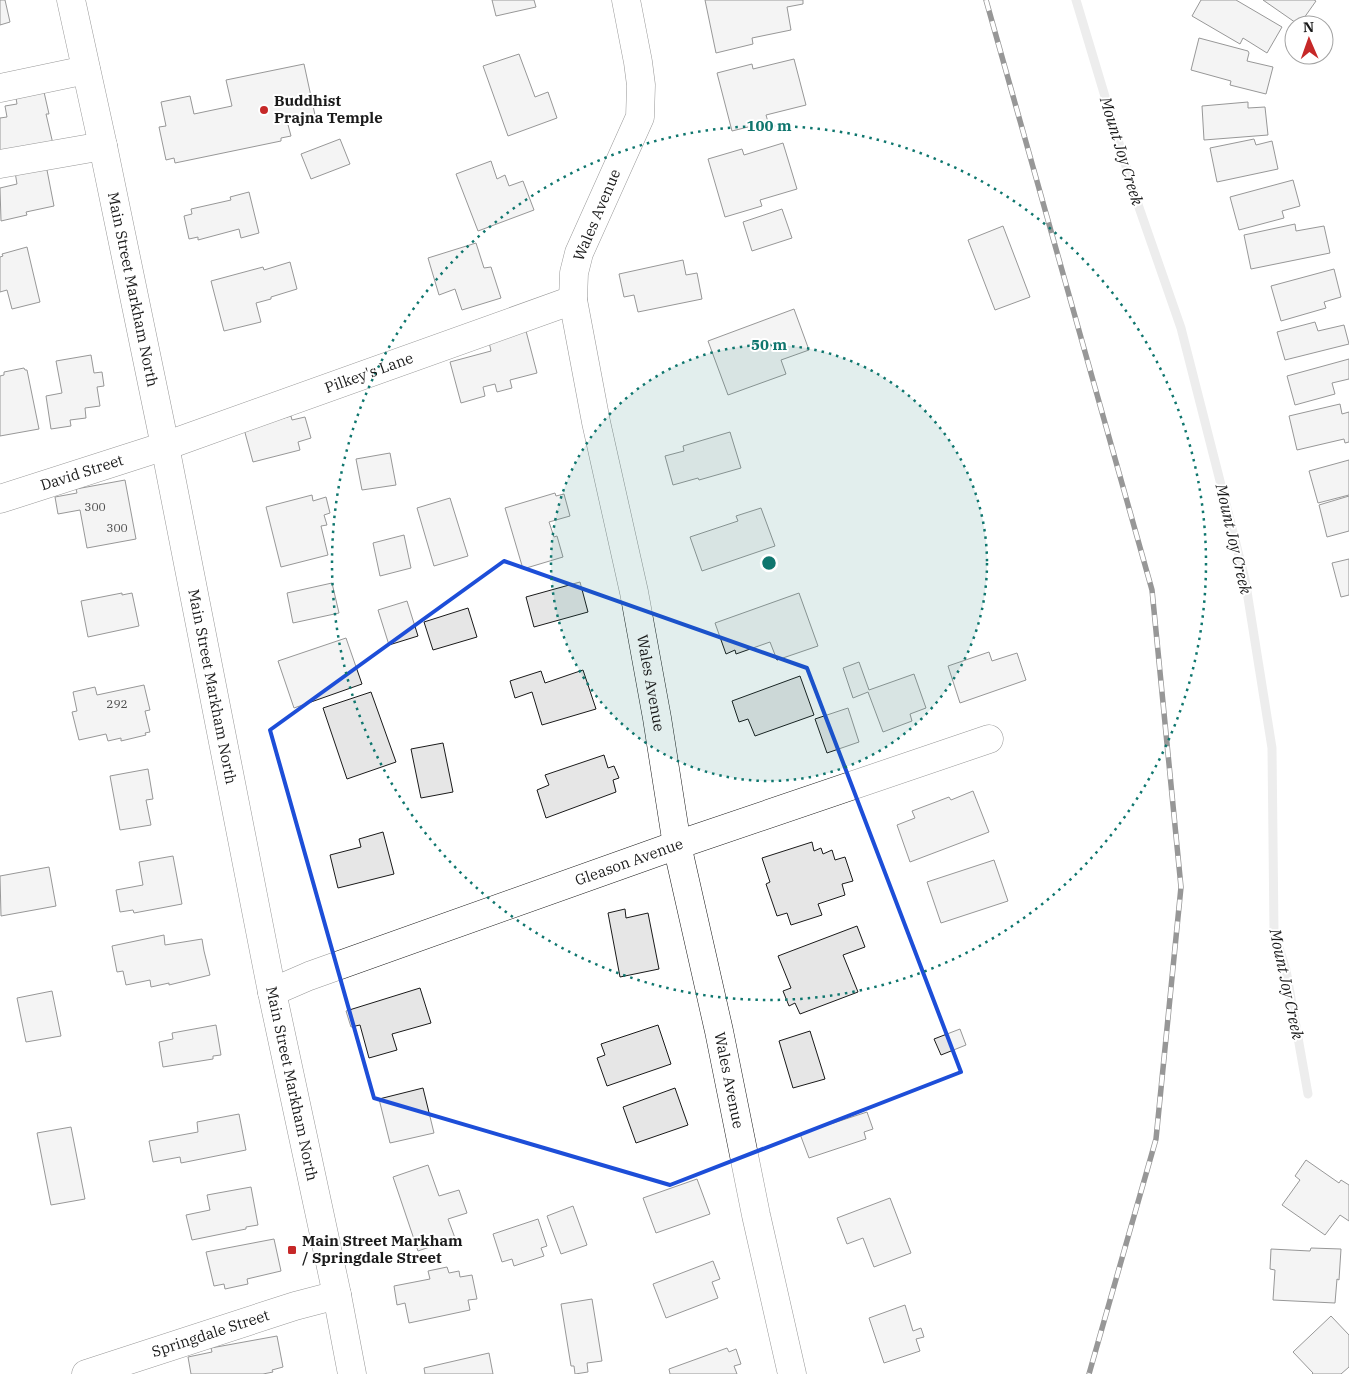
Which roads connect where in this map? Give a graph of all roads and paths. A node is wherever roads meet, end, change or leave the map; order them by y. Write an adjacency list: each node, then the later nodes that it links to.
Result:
1 (71, 0): 3 (street, Main Street Markham North)
2 (626, 0): 7 (street, Wales Avenue)
3 (86, 70): 4 (street); 5 (street, Main Street Markham North)
4 (0, 88)
5 (104, 146): 6 (street); 8 (street, Main Street Markham North)
6 (0, 164)
7 (573, 300): 8 (street, Pilkey's Lane); 11 (street, Wales Avenue)
8 (164, 446): 9 (street, David Street); 12 (street, Main Street Markham North)
9 (0, 499)
10 (990, 740): 11 (street, Gleason Avenue)
11 (677, 844): 12 (street, Gleason Avenue); 17 (street, Wales Avenue)
12 (272, 992): 13 (street, Main Street Markham North)
13 (337, 1295): 14 (street, Springdale Street); 16 (street, Main Street Markham North)
14 (133, 1367): 15 (street, Springdale Street)
15 (86, 1374)
16 (352, 1374)
17 (792, 1374)

